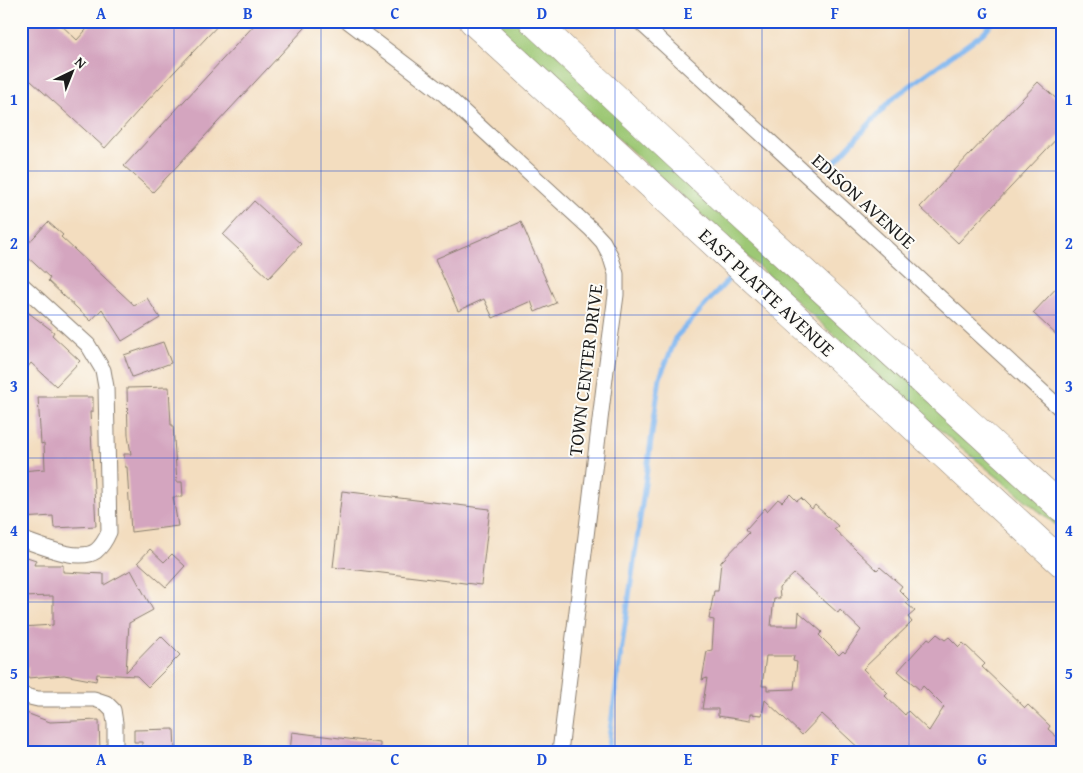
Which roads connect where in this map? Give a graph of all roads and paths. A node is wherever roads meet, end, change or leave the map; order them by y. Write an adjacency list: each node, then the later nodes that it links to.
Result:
1 (348, 21): 12 (street, TOWN CENTER DRIVE)
2 (473, 21): 9 (highway, EAST PLATTE AVENUE)
3 (533, 21): 7 (highway, EAST PLATTE AVENUE)
4 (638, 21): 6 (street, EDISON AVENUE)
5 (21, 284): 8 (street)
6 (1062, 410)
7 (1062, 508)
8 (21, 539)
9 (1062, 563)
10 (21, 695): 11 (street)
11 (116, 752)
12 (560, 752)

